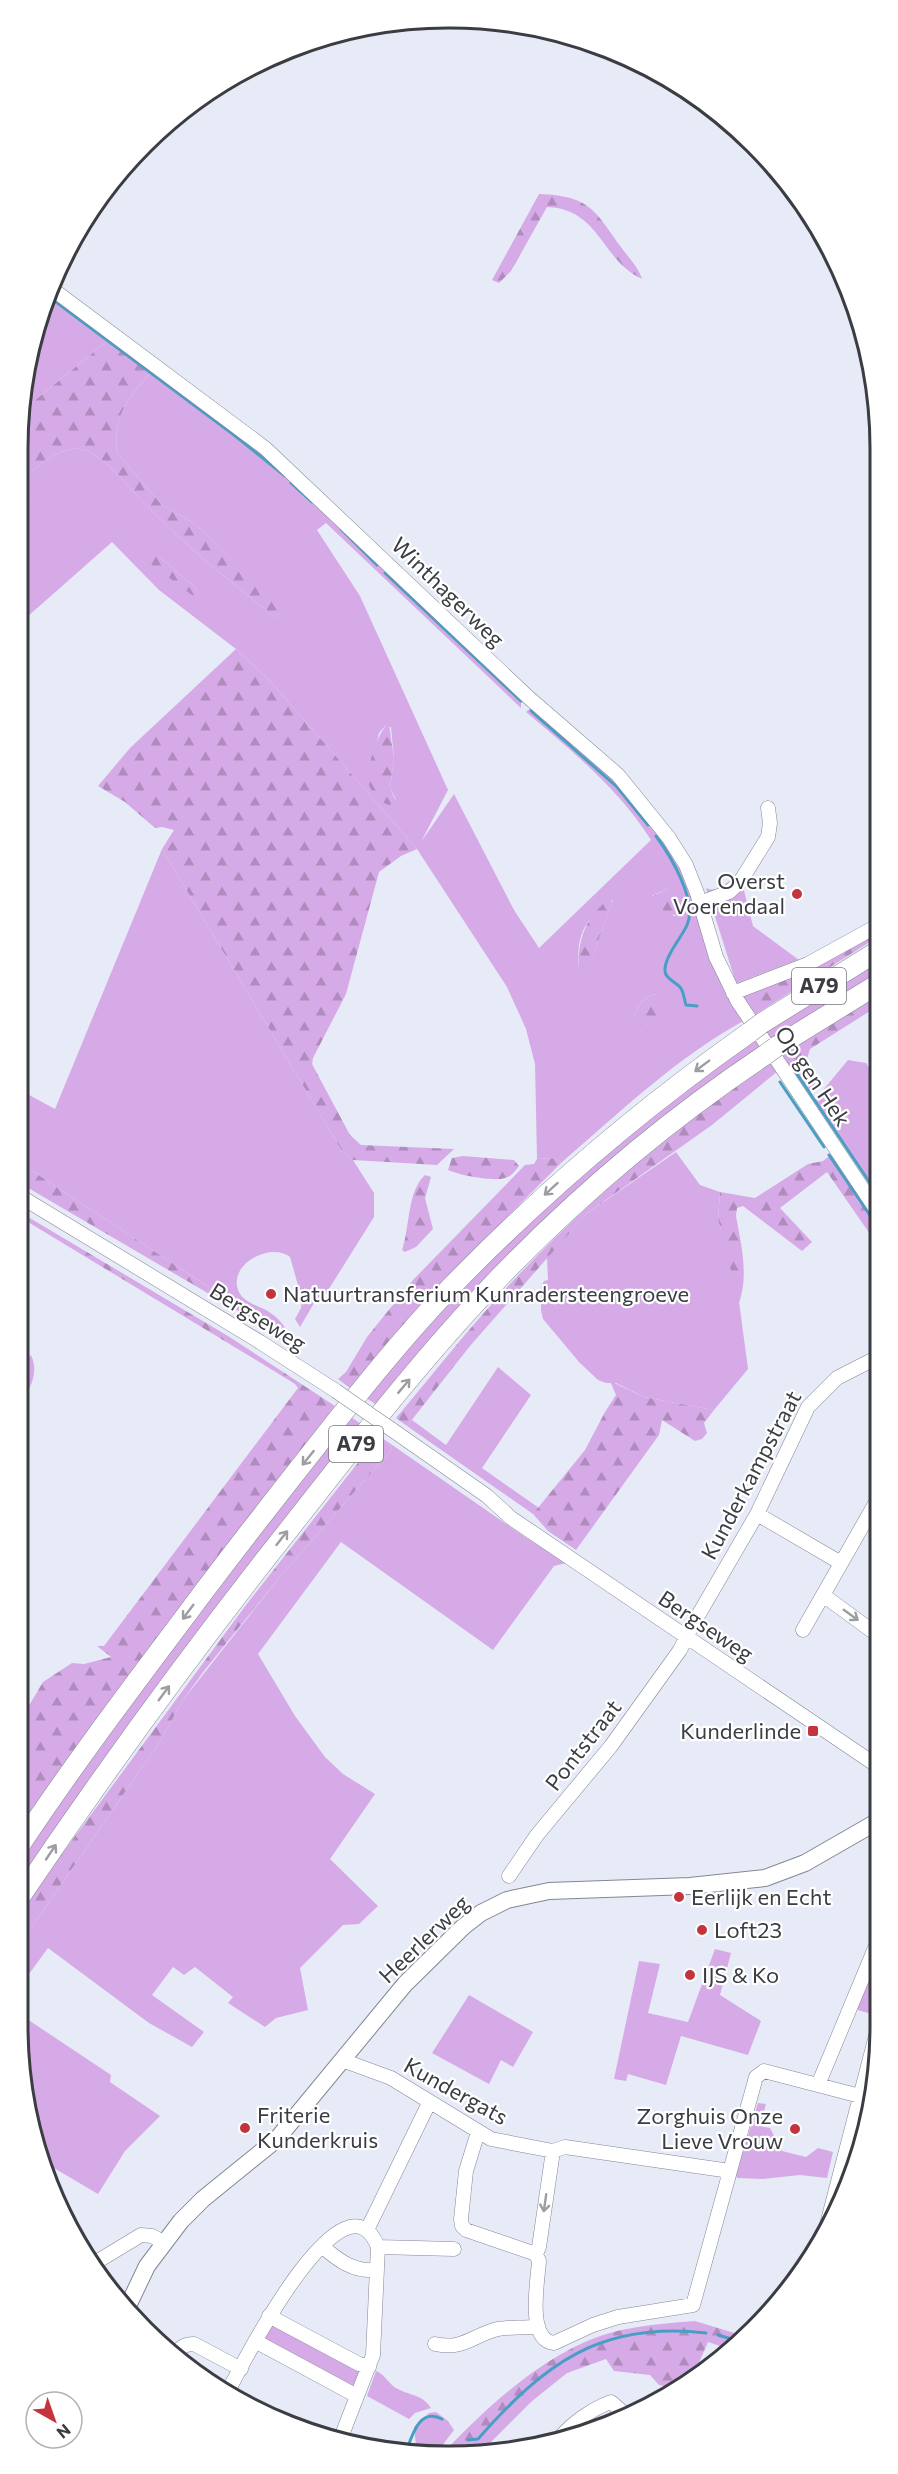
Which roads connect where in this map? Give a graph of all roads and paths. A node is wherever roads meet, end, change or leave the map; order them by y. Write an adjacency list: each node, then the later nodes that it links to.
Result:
1 (59, 294): 3 (street, Winthagerweg)
2 (768, 808): 3 (street)
3 (700, 903): 7 (street, Winthagerweg)
4 (870, 930): 7 (street)
5 (870, 956): 20 (highway, A79, one-way to 20)
6 (870, 989): 22 (highway, A79, one-way to 6)
7 (733, 993): 8 (street, Op gen Hek)
8 (870, 1200)
9 (28, 1201): 17 (street, Bergseweg, bridge)
10 (870, 1361): 12 (street, Kunderkampstraat)
11 (870, 1513): 13 (street)
12 (757, 1514): 13 (street); 17 (street, Kunderkampstraat)
13 (841, 1563): 14 (street)
14 (823, 1595): 15 (street, one-way to 15); 16 (street)
15 (870, 1629)
16 (803, 1630)
17 (685, 1637): 18 (street, Bergseweg); 21 (street, Pontstraat)
18 (870, 1761)
19 (870, 1826): 24 (main road, Heerlerweg)
20 (28, 1834)
21 (509, 1876)
22 (28, 1886)
23 (870, 1960): 26 (street)
24 (342, 2060): 28 (street, Kundergats); 34 (main road, Heerlerweg)
25 (866, 2079): 27 (street)
26 (818, 2085): 27 (street); 32 (street)
27 (860, 2096): 30 (street)
28 (429, 2103): 29 (street, Kundergats); 33 (street)
29 (478, 2132): 31 (street, Kundergats); 38 (street)
30 (851, 2148)
31 (553, 2151): 32 (street, Kundergats); 38 (street, one-way to 38)
32 (730, 2170): 43 (street)
33 (367, 2230): 35 (street); 36 (street)
34 (163, 2242): 39 (street); 41 (main road, Heerlerweg)
35 (323, 2247): 40 (street); 42 (street)
36 (378, 2247): 37 (street); 40 (street)
37 (454, 2249)
38 (536, 2254): 43 (street)
39 (100, 2260)
40 (377, 2270): 47 (street)
41 (131, 2300)
42 (268, 2316): 44 (street); 47 (street)
43 (538, 2326): 45 (street)
44 (255, 2341): 48 (street); 50 (street)
45 (435, 2344)
46 (180, 2348): 48 (street)
47 (369, 2367): 50 (street)
48 (240, 2369): 49 (street)
49 (232, 2385)
50 (357, 2396): 53 (street)
51 (619, 2409): 52 (street)
52 (570, 2427)
53 (344, 2432)

